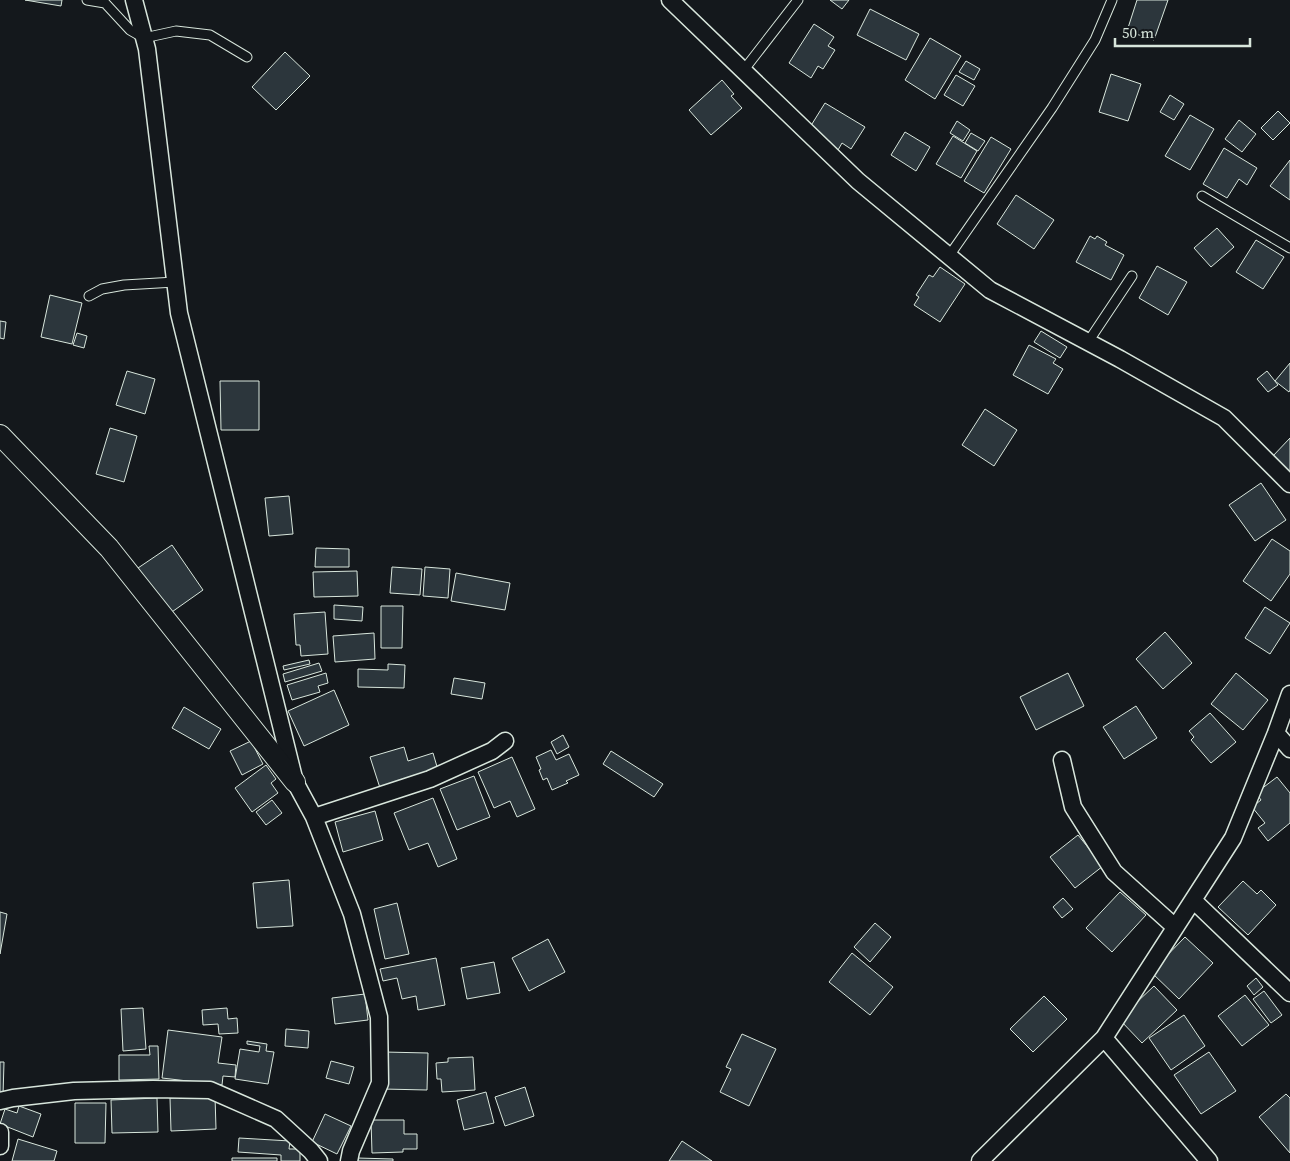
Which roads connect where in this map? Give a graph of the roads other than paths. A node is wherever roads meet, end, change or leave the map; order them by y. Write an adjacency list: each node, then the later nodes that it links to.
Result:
1 (87, 0): 6 (lane)
2 (134, 0): 6 (street)
3 (670, 0): 8 (street)
4 (798, 0): 8 (lane)
5 (1112, 0): 11 (lane)
6 (144, 38): 7 (lane); 13 (street)
7 (247, 57)
8 (743, 71): 11 (street)
9 (1202, 196): 10 (lane)
10 (1290, 248)
11 (949, 256): 15 (street)
12 (1132, 276): 15 (lane)
13 (175, 282): 14 (lane); 23 (street)
14 (89, 296)
15 (1088, 342): 17 (street)
16 (0, 435): 23 (street)
17 (1290, 484)
18 (1290, 694): 19 (street)
19 (1276, 733): 21 (street); 25 (street)
20 (505, 742): 24 (street)
21 (1290, 749)
22 (1062, 760): 26 (street)
23 (295, 782): 24 (street)
24 (314, 817): 33 (street)
25 (1193, 900): 26 (street); 27 (street)
26 (1174, 927): 28 (street)
27 (1290, 993)
28 (1104, 1038): 34 (street); 35 (street)
29 (0, 1101): 32 (street)
30 (0, 1132): 31 (street)
31 (0, 1146)
32 (319, 1161)
33 (349, 1161)
34 (980, 1161)
35 (1209, 1161)

